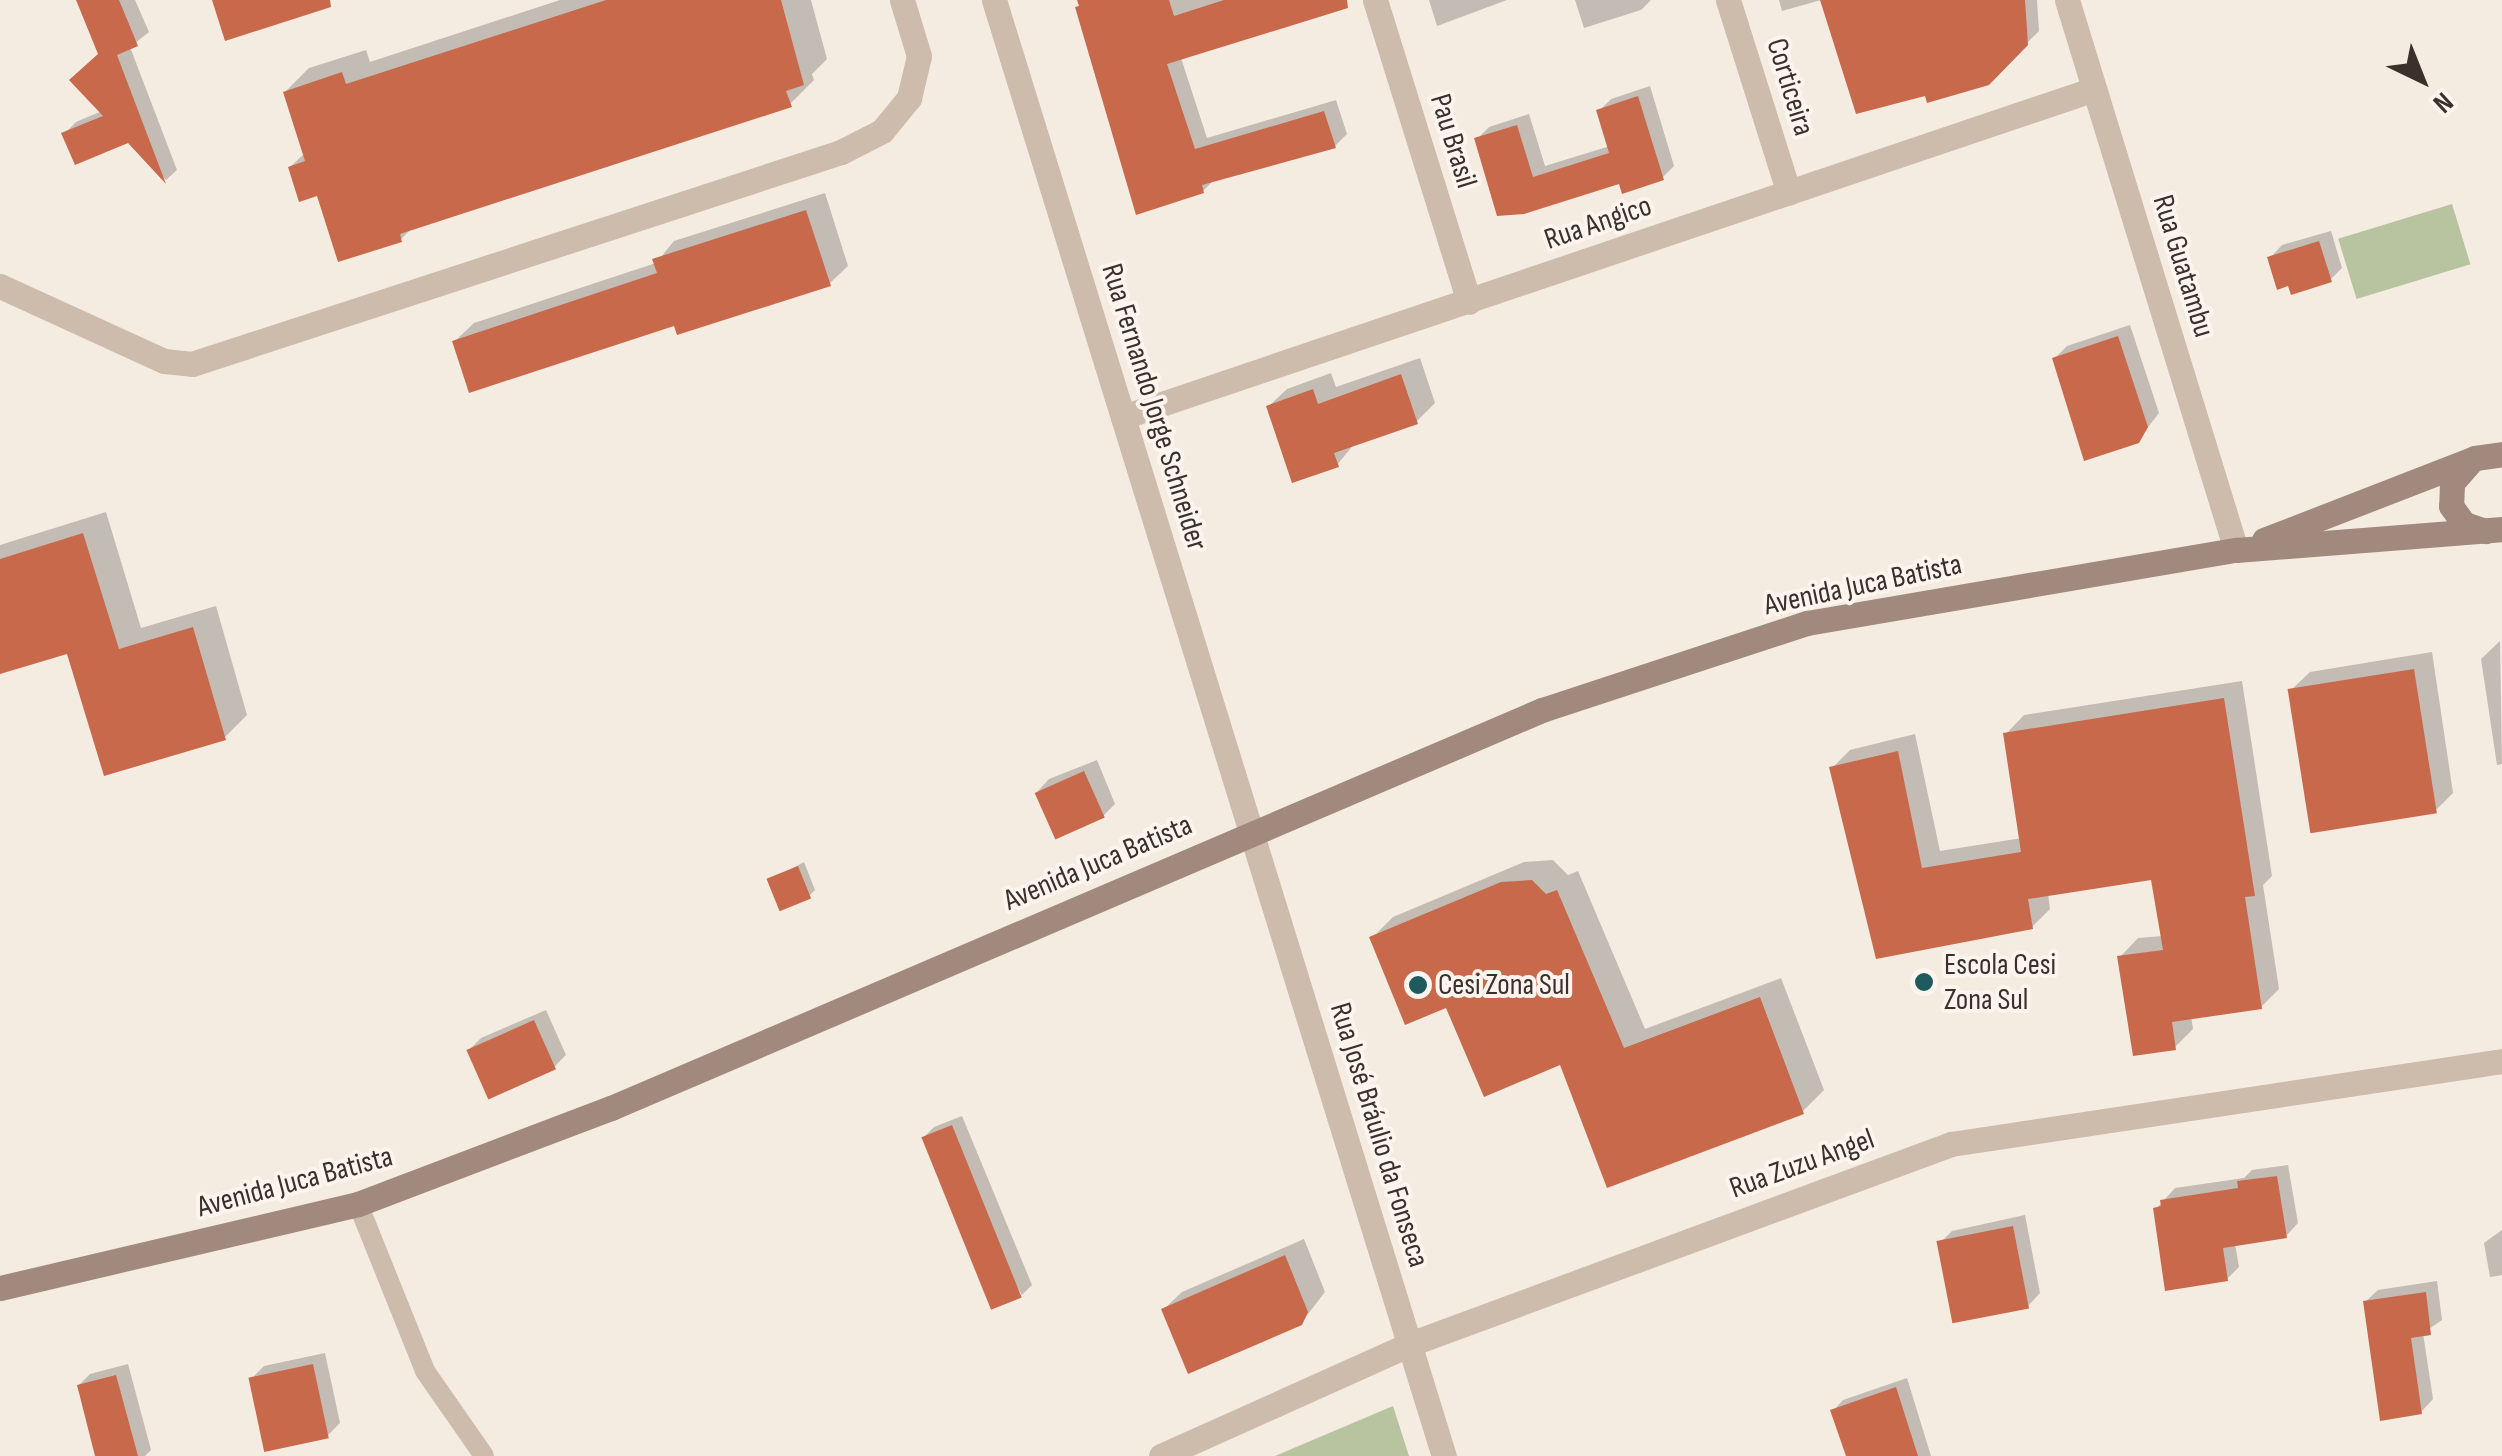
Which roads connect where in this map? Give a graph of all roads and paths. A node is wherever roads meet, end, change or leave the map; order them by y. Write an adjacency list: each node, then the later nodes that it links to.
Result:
1 (902, 0): 8 (street)
2 (994, 0): 10 (street, Rua Fernando Jorge Schneider)
3 (1374, 0): 9 (street, Pau Brasil)
4 (1728, 0): 7 (street, Corticeira)
5 (2067, 0): 6 (street, Rua Guatambu)
6 (2094, 88): 7 (street, Rua Angico); 14 (street, Rua Guatambu)
7 (1788, 193): 9 (street, Rua Angico)
8 (0, 286)
9 (1468, 302): 10 (street, Rua Angico)
10 (1123, 417): 15 (street, Rua Fernando Jorge Schneider)
11 (2502, 454): 12 (main road, Avenida Juca Batista)
12 (2476, 458): 13 (main road); 14 (main road, Avenida Juca Batista)
13 (2495, 530): 14 (main road, Avenida Juca Batista)
14 (2236, 550): 15 (main road, Avenida Juca Batista)
15 (1252, 833): 17 (main road, Avenida Juca Batista); 19 (street, Rua José Bráulio da Fonseca)
16 (2502, 1061): 19 (street, Rua Zuzu Angel)
17 (358, 1204): 18 (main road, Avenida Juca Batista); 20 (lane)
18 (0, 1288)
19 (1410, 1344): 21 (street, Rua Zuzu Angel); 22 (street, Rua José Bráulio da Fonseca)
20 (484, 1456)
21 (1161, 1456)
22 (1444, 1456)

